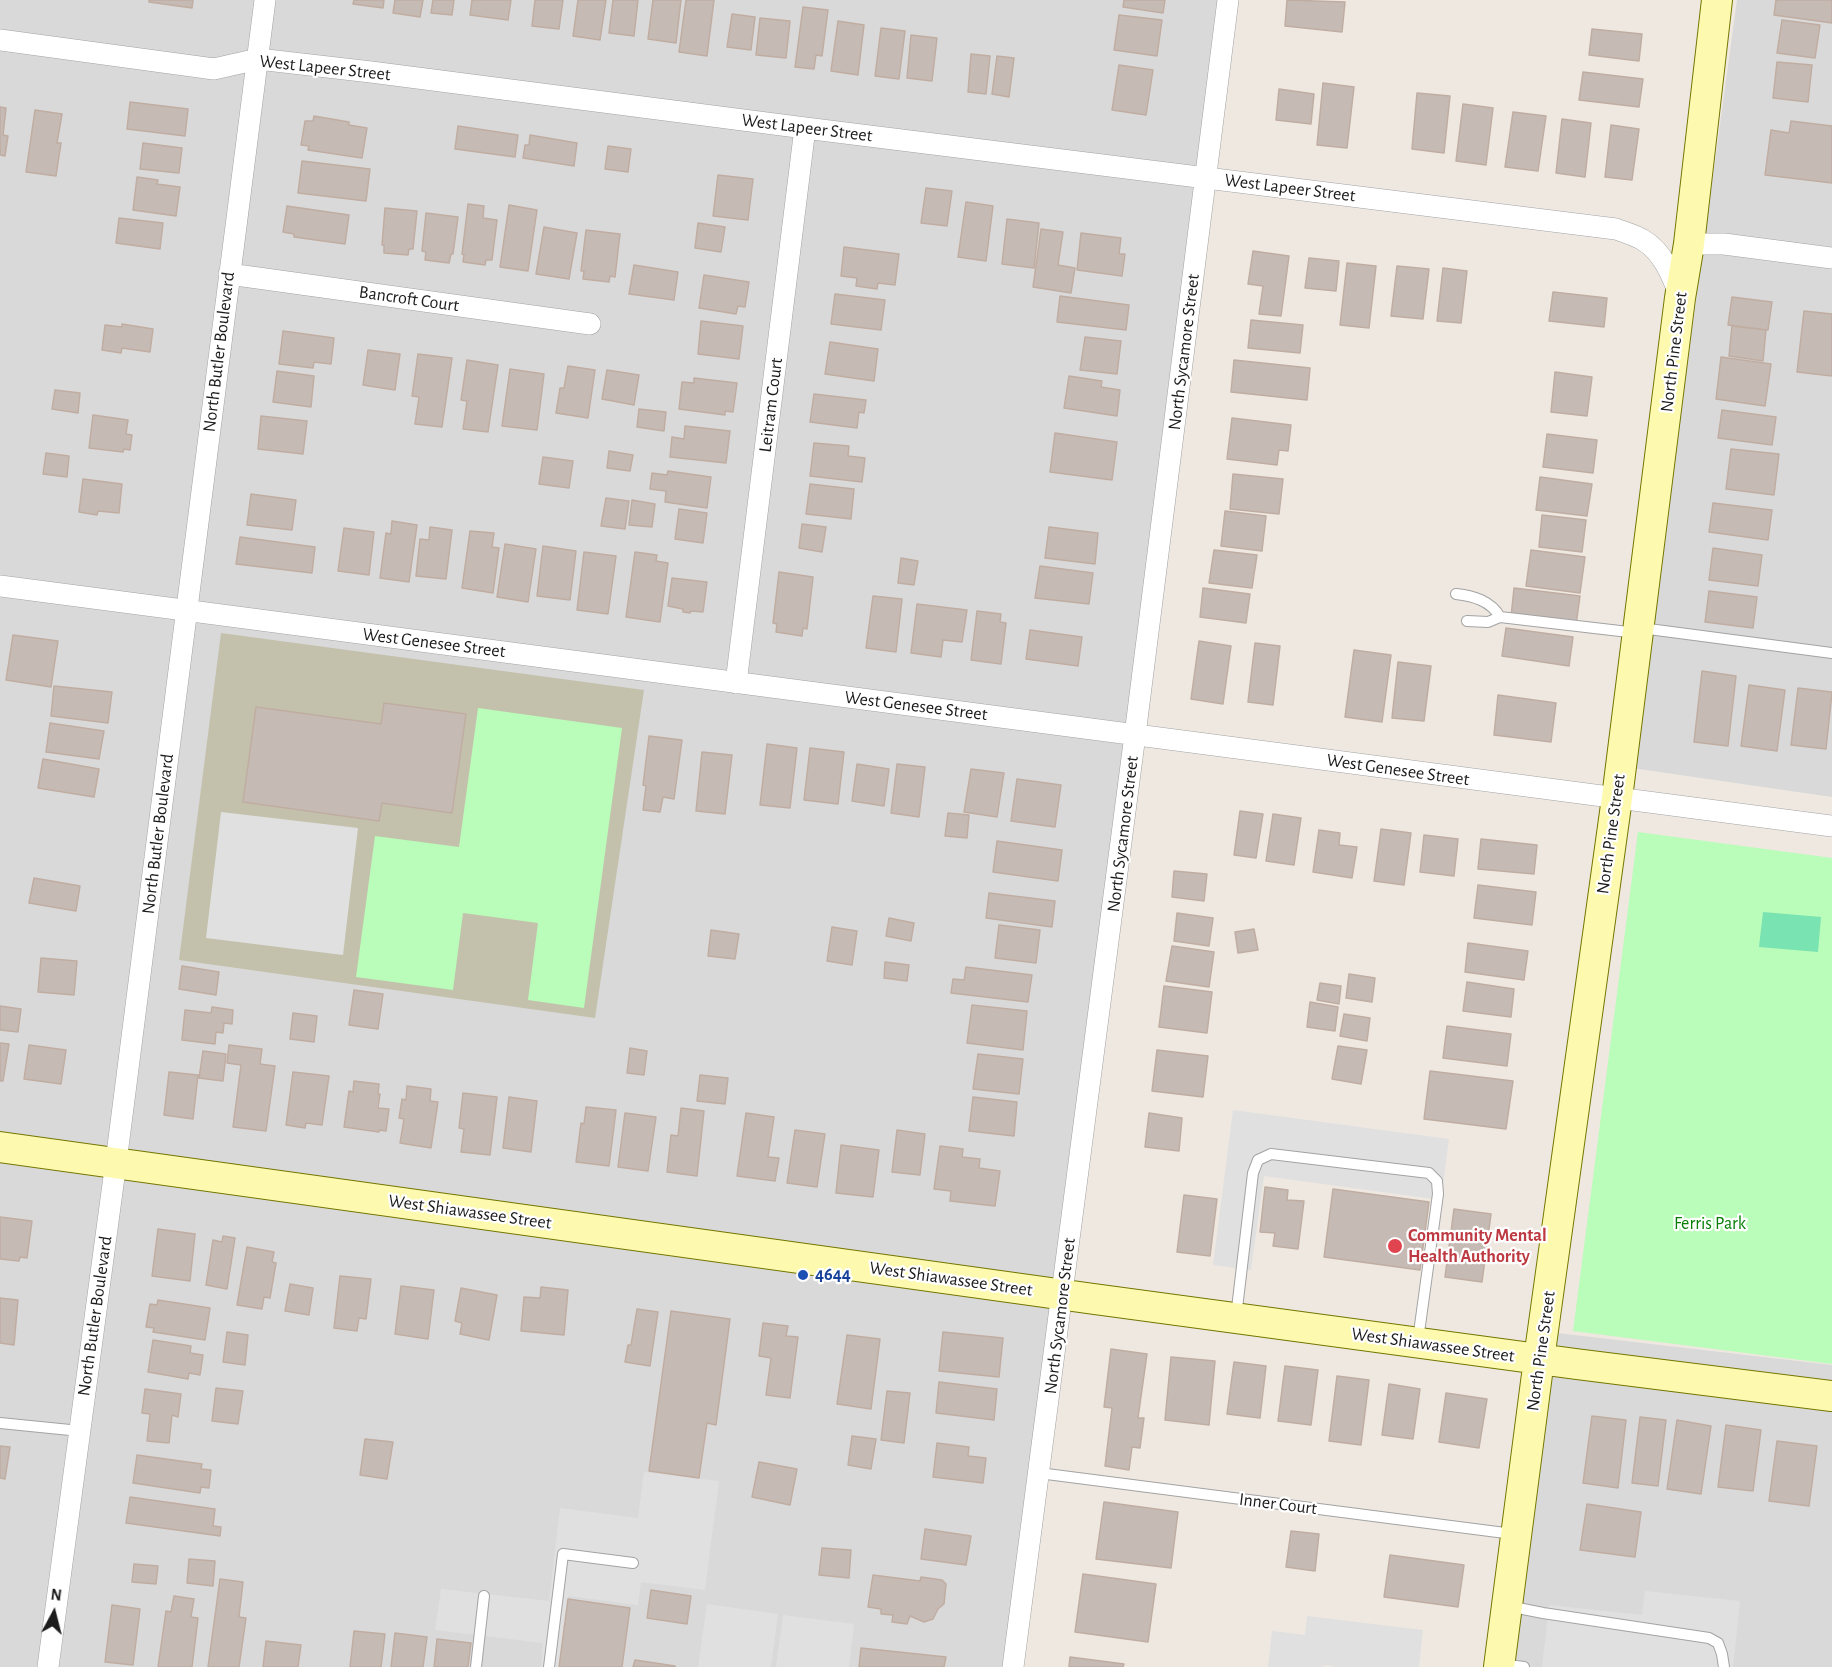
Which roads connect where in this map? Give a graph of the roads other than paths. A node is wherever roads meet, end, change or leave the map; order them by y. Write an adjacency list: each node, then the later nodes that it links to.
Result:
1 (265, 0): 5 (street, North Butler Boulevard)
2 (1228, 0): 7 (street, North Sycamore Street)
3 (1718, 0): 8 (street, North Pine Street)
4 (0, 40): 5 (street, West Lapeer Street)
5 (258, 59): 6 (street, West Lapeer Street); 10 (street, North Butler Boulevard)
6 (805, 128): 7 (street, West Lapeer Street); 20 (street, Leitram Court)
7 (1206, 177): 11 (street, West Lapeer Street); 21 (street, North Sycamore Street)
8 (1689, 244): 9 (street); 11 (street, North Pine Street)
9 (1832, 258)
10 (229, 274): 12 (street, Bancroft Court); 15 (street, North Butler Boulevard)
11 (1680, 298): 18 (street, North Pine Street)
12 (590, 324)
13 (0, 586): 15 (street, West Genesee Street)
14 (1456, 594): 16 (lane)
15 (186, 611): 20 (street, West Genesee Street); 25 (street, North Butler Boulevard)
16 (1500, 617): 17 (lane); 18 (lane)
17 (1467, 621)
18 (1638, 631): 19 (lane); 22 (street, North Pine Street)
19 (1832, 653)
20 (736, 682): 21 (street, West Genesee Street)
21 (1135, 735): 22 (street, West Genesee Street); 26 (street, North Sycamore Street)
22 (1617, 798): 23 (street, West Genesee Street); 29 (street, North Pine Street)
23 (1832, 826)
24 (0, 1148): 25 (street, West Shiawassee Street)
25 (116, 1162): 26 (street, West Shiawassee Street); 32 (street, North Butler Boulevard)
26 (1063, 1295): 27 (street, West Shiawassee Street); 33 (street, North Sycamore Street)
27 (1236, 1317): 28 (street, West Shiawassee Street); 28 (lane)
28 (1418, 1343): 29 (street, West Shiawassee Street)
29 (1539, 1359): 30 (street, West Shiawassee Street); 34 (street, North Pine Street)
30 (1832, 1396)
31 (0, 1423): 32 (lane)
32 (80, 1431): 39 (street, North Butler Boulevard)
33 (1039, 1473): 34 (lane, Inner Court); 42 (street, North Sycamore Street)
34 (1516, 1534): 37 (street, North Pine Street)
35 (633, 1563): 41 (lane)
36 (484, 1596): 40 (lane)
37 (1507, 1606): 38 (street, North Pine Street); 43 (lane)
38 (1508, 1666)
39 (48, 1667)
40 (476, 1667)
41 (549, 1667)
42 (1013, 1667)
43 (1724, 1667)

